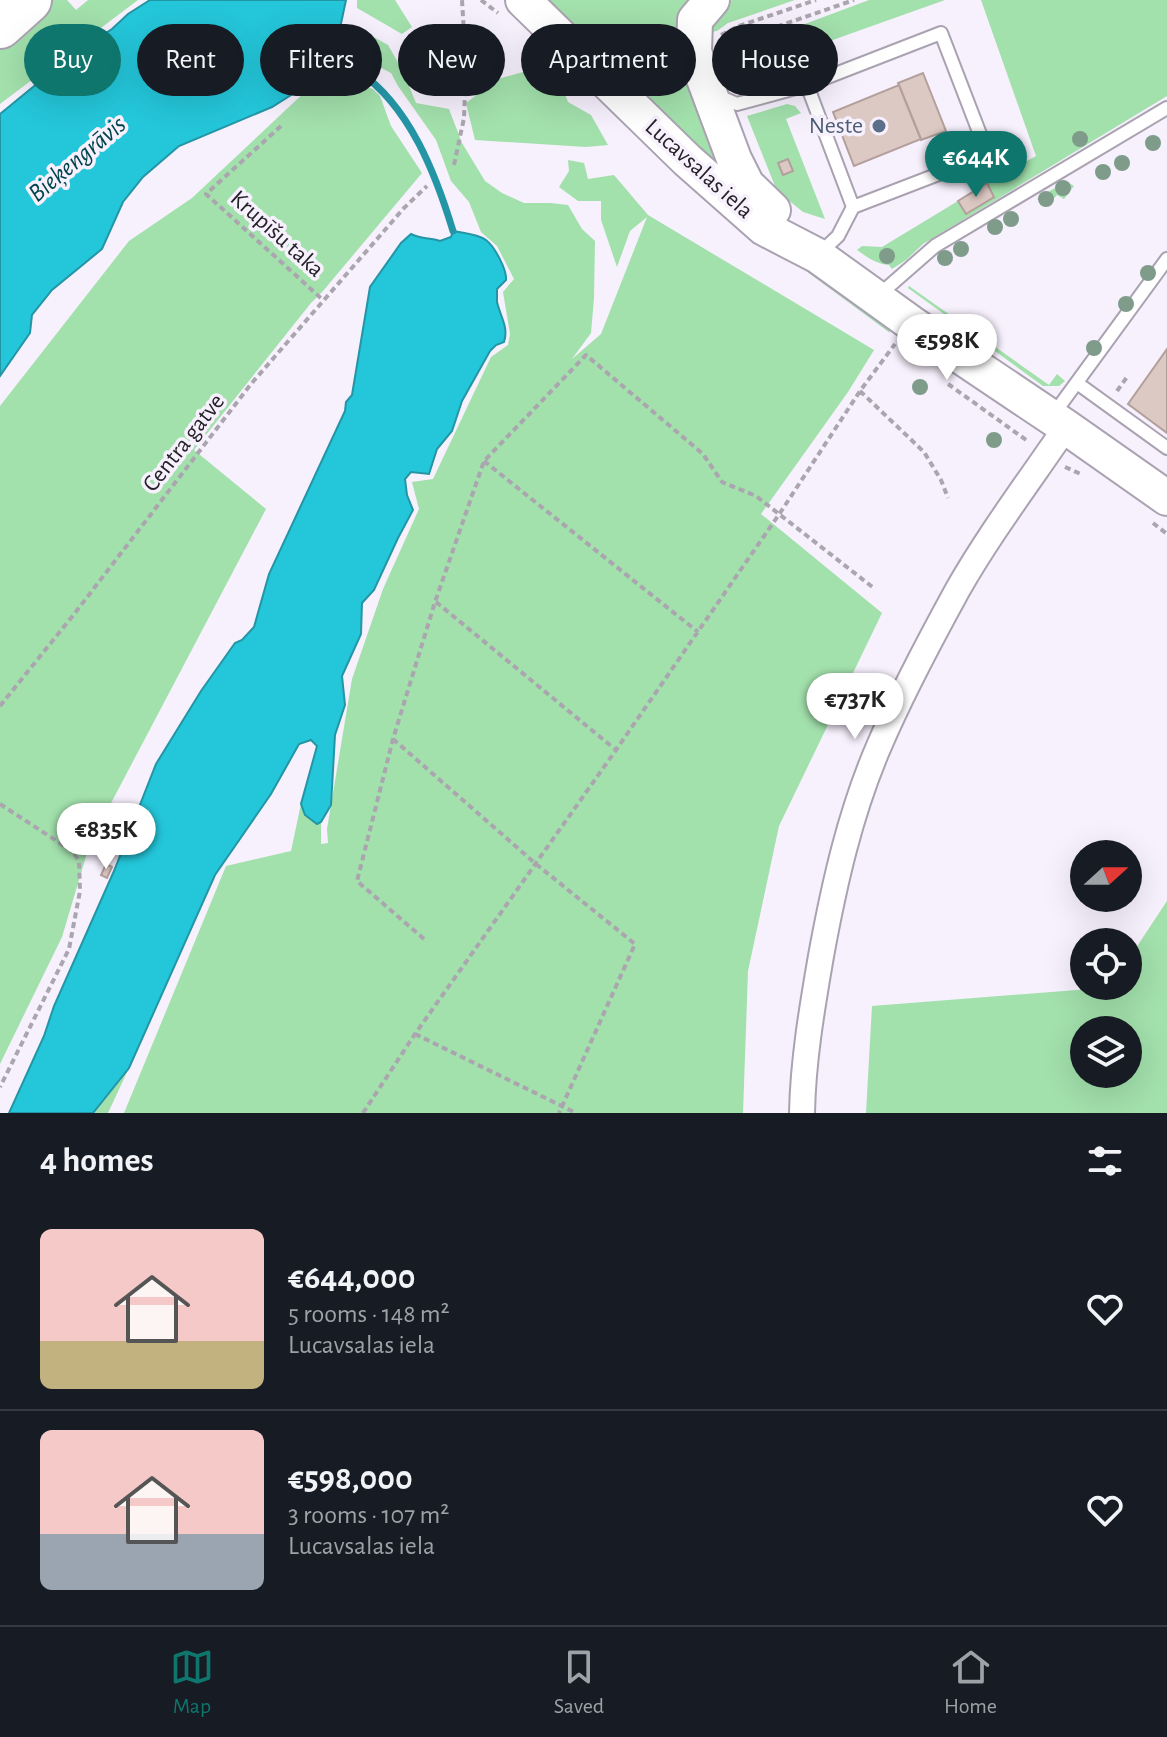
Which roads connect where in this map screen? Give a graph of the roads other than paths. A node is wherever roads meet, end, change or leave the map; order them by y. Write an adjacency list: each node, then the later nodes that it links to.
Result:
1 (29, 0): 4 (highway)
2 (712, 0): 6 (street, Lucavsalas iela)
3 (514, 10): 13 (street, Lucavsalas iela)
4 (0, 26)
5 (838, 73): 12 (lane)
6 (707, 89): 7 (lane); 13 (street, Lucavsalas iela)
7 (712, 92)
8 (718, 96): 9 (lane)
9 (766, 96)
10 (811, 96): 12 (lane)
11 (1167, 108): 15 (lane)
12 (853, 207): 13 (lane)
13 (818, 256): 15 (street, Lucavsalas iela)
14 (1167, 259): 16 (lane)
15 (876, 298): 17 (street, Lucavsalas iela)
16 (1079, 380): 17 (lane); 18 (lane)
17 (1059, 422): 19 (street, Lucavsalas iela); 20 (street)
18 (1167, 448)
19 (1167, 498)
20 (802, 1113)

